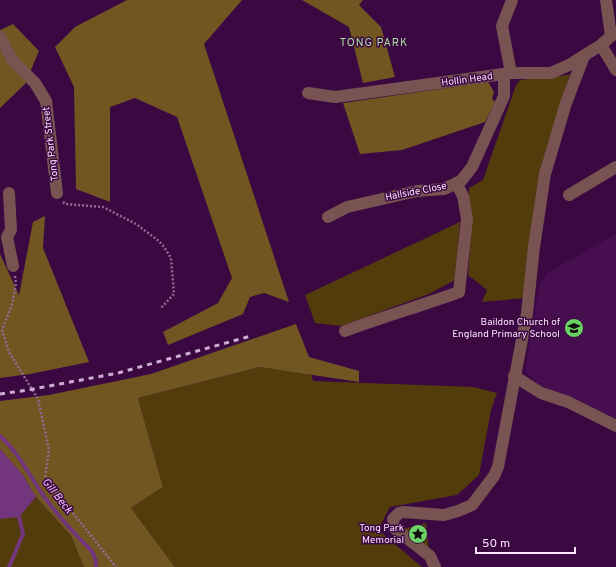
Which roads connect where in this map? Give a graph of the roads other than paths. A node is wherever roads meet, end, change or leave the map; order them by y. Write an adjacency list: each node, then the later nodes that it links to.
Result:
1 (512, 0): 8 (street, Hallside Close)
2 (606, 0): 3 (street)
3 (613, 34): 5 (street, Hollin Head)
4 (0, 37): 13 (street, Tong Park Street)
5 (601, 45): 6 (street, Hollin Head); 7 (street)
6 (584, 56): 8 (street, Hollin Head); 19 (street)
7 (616, 70)
8 (507, 74): 9 (street, Hollin Head); 11 (street, Hallside Close)
9 (308, 93)
10 (612, 169): 14 (street)
11 (456, 183): 15 (street, Hallside Close); 18 (street)
12 (9, 193): 16 (street)
13 (57, 193)
14 (569, 194)
15 (328, 218)
16 (4, 235): 17 (street)
17 (13, 266)
18 (345, 331)
19 (514, 376): 20 (street); 21 (street)
20 (616, 426)
21 (435, 567)

